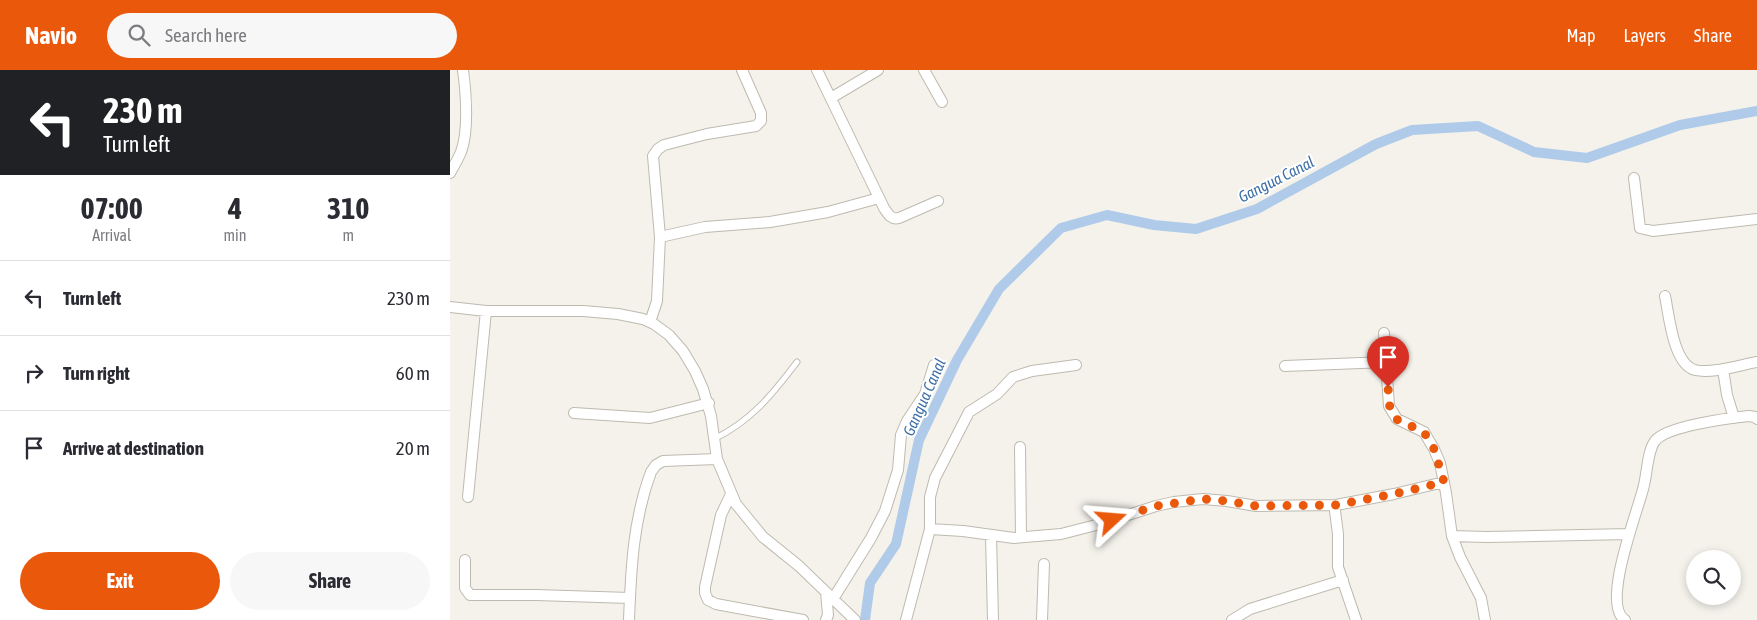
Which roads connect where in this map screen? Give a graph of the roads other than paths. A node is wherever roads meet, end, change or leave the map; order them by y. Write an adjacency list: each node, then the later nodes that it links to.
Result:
1 (463, 70): 8 (street)
2 (742, 70): 13 (street)
3 (817, 70): 6 (street)
4 (878, 70): 6 (street)
5 (924, 70): 7 (street)
6 (831, 98): 10 (street)
7 (942, 102)
8 (450, 172)
9 (1634, 178): 12 (street)
10 (879, 198): 11 (street); 13 (street)
11 (938, 201)
12 (1757, 219)
13 (660, 237): 17 (street)
14 (1665, 296): 25 (street)
15 (450, 307): 16 (street)
16 (486, 311): 17 (street); 35 (street)
17 (650, 322): 26 (street)
18 (1384, 333): 20 (street)
19 (797, 362): 30 (lane)
20 (1386, 362): 24 (street); 33 (street)
21 (1757, 362): 25 (street)
22 (1076, 364): 37 (street)
23 (934, 365): 46 (street)
24 (1285, 366)
25 (1722, 368): 28 (street)
26 (709, 403): 27 (street); 30 (street)
27 (574, 413)
28 (1734, 418): 29 (street); 38 (street)
29 (1757, 419)
30 (713, 440): 32 (street)
31 (1020, 447): 41 (street)
32 (717, 459): 34 (street); 45 (street)
33 (1444, 482): 36 (street); 40 (street)
34 (730, 494): 46 (street); 48 (street)
35 (468, 497)
36 (1336, 505): 41 (street); 44 (street)
37 (930, 529): 39 (street); 51 (street)
38 (1629, 534): 40 (street); 57 (street)
39 (991, 535): 41 (street); 52 (street)
40 (1452, 536): 56 (street)
41 (1021, 537)
42 (465, 560): 45 (street)
43 (1044, 564): 53 (street)
44 (1342, 580): 54 (street); 55 (street)
45 (630, 598): 47 (street)
46 (833, 598): 49 (street); 50 (street)
47 (628, 620)
48 (803, 620)
49 (826, 620)
50 (855, 620)
51 (906, 620)
52 (993, 620)
53 (1042, 620)
54 (1232, 620)
55 (1356, 620)
56 (1485, 620)
57 (1623, 620)

